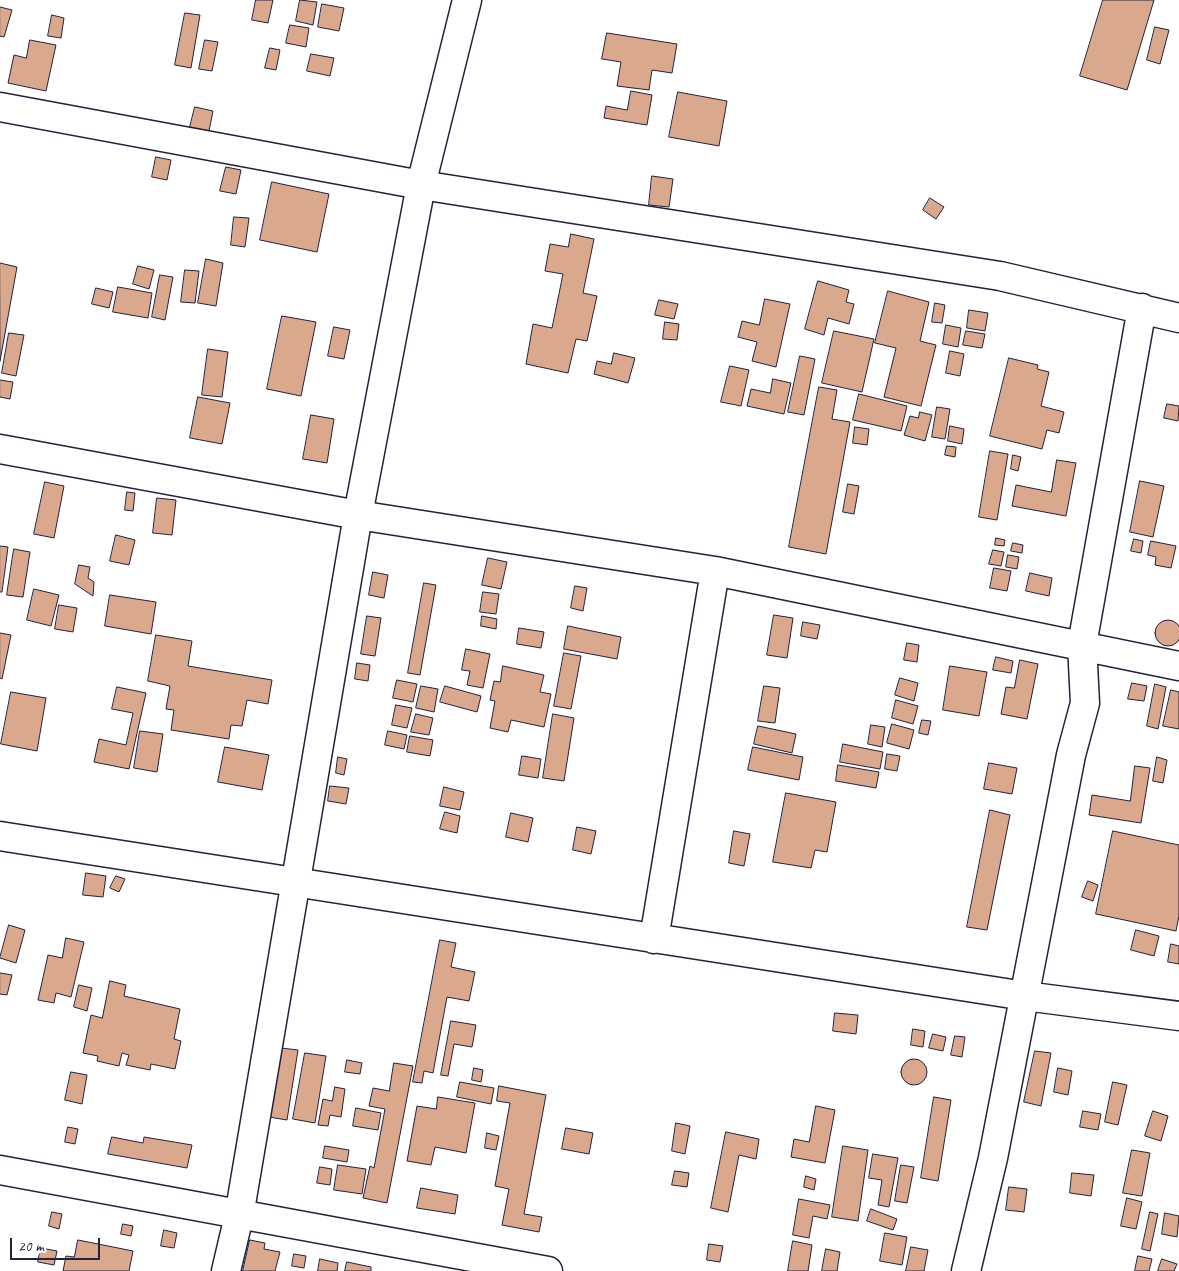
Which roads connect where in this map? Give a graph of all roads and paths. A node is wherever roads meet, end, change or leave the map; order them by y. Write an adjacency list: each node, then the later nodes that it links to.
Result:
1 (466, 0): 3 (street)
2 (0, 107): 3 (street)
3 (421, 185): 4 (street); 7 (street)
4 (1142, 308): 5 (street); 9 (street)
5 (1179, 318)
6 (0, 449): 7 (street)
7 (358, 515): 8 (street); 12 (street)
8 (715, 571): 9 (street); 13 (street)
9 (1082, 645): 10 (street); 14 (street)
10 (1179, 666)
11 (0, 836): 12 (street)
12 (296, 884): 13 (street); 17 (street)
13 (654, 938): 14 (street)
14 (1025, 996): 15 (street); 20 (street)
15 (1179, 1016)
16 (0, 1170): 17 (street)
17 (239, 1216): 18 (street); 19 (street)
18 (226, 1271)
19 (548, 1271)
20 (966, 1271)

